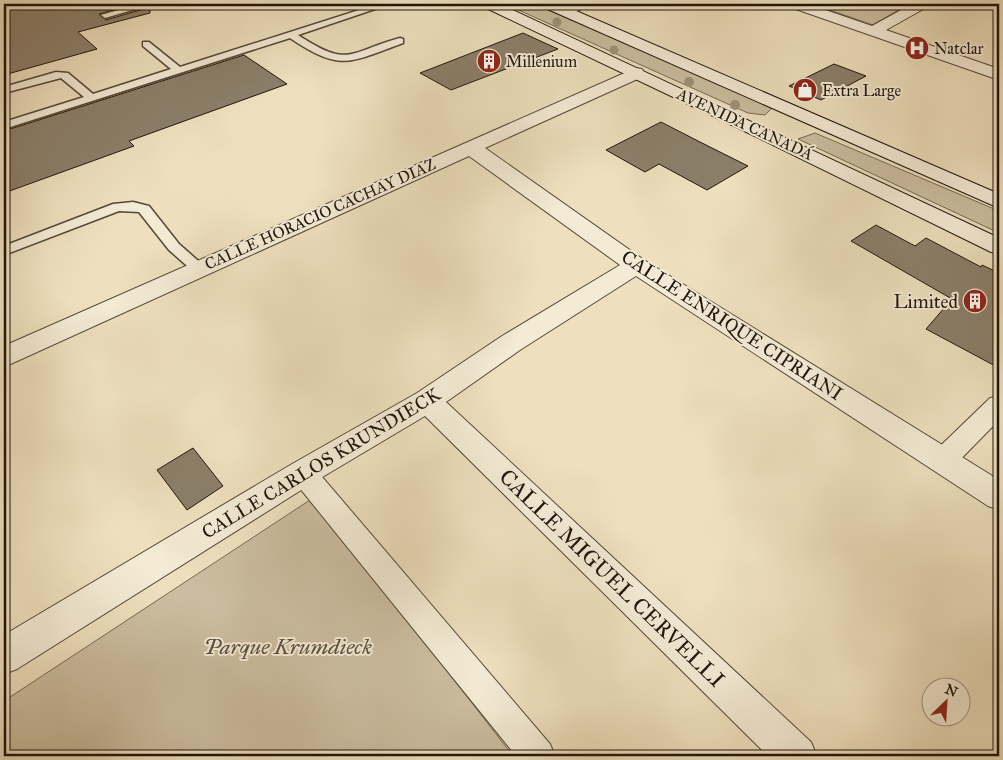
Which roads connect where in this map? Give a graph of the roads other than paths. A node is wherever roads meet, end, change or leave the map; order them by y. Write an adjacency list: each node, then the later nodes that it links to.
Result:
1 (149, 4): 8 (lane)
2 (386, 4): 10 (lane)
3 (489, 4): 14 (street, AVENIDA CANADÁ)
4 (581, 4): 7 (street)
5 (795, 4): 9 (street)
6 (922, 4): 9 (street)
7 (555, 7): 18 (street, AVENIDA CANADÁ)
8 (105, 15)
9 (873, 31): 15 (street)
10 (290, 34): 11 (lane); 13 (lane)
11 (400, 41)
12 (146, 44): 13 (lane)
13 (178, 70): 17 (lane)
14 (636, 73): 19 (street, AVENIDA CANADÁ); 21 (street, CALLE HORACIO CACHAY DIAZ)
15 (999, 74)
16 (4, 90): 17 (lane)
17 (92, 99): 20 (lane)
18 (779, 106): 19 (street); 22 (street, AVENIDA CANADÁ)
19 (741, 122): 23 (street, AVENIDA CANADÁ)
20 (4, 126)
21 (470, 147): 25 (street, CALLE ENRIQUE CIPRIANI); 26 (street, CALLE HORACIO CACHAY DIAZ)
22 (999, 202)
23 (999, 247)
24 (4, 251): 26 (lane)
25 (636, 265): 28 (street, CALLE CARLOS KRUNDIECK); 30 (street, CALLE ENRIQUE CIPRIANI)
26 (199, 268): 27 (street, CALLE HORACIO CACHAY DIAZ)
27 (4, 357)
28 (428, 401): 31 (street, CALLE CARLOS KRUNDIECK); 35 (street, CALLE MIGUEL CERVELLI)
29 (999, 405): 30 (street)
30 (943, 460): 32 (street, CALLE ENRIQUE CIPRIANI)
31 (303, 473): 33 (street, CALLE CARLOS KRUNDIECK); 34 (street)
32 (999, 496)
33 (4, 656)
34 (538, 756)
35 (797, 756)

